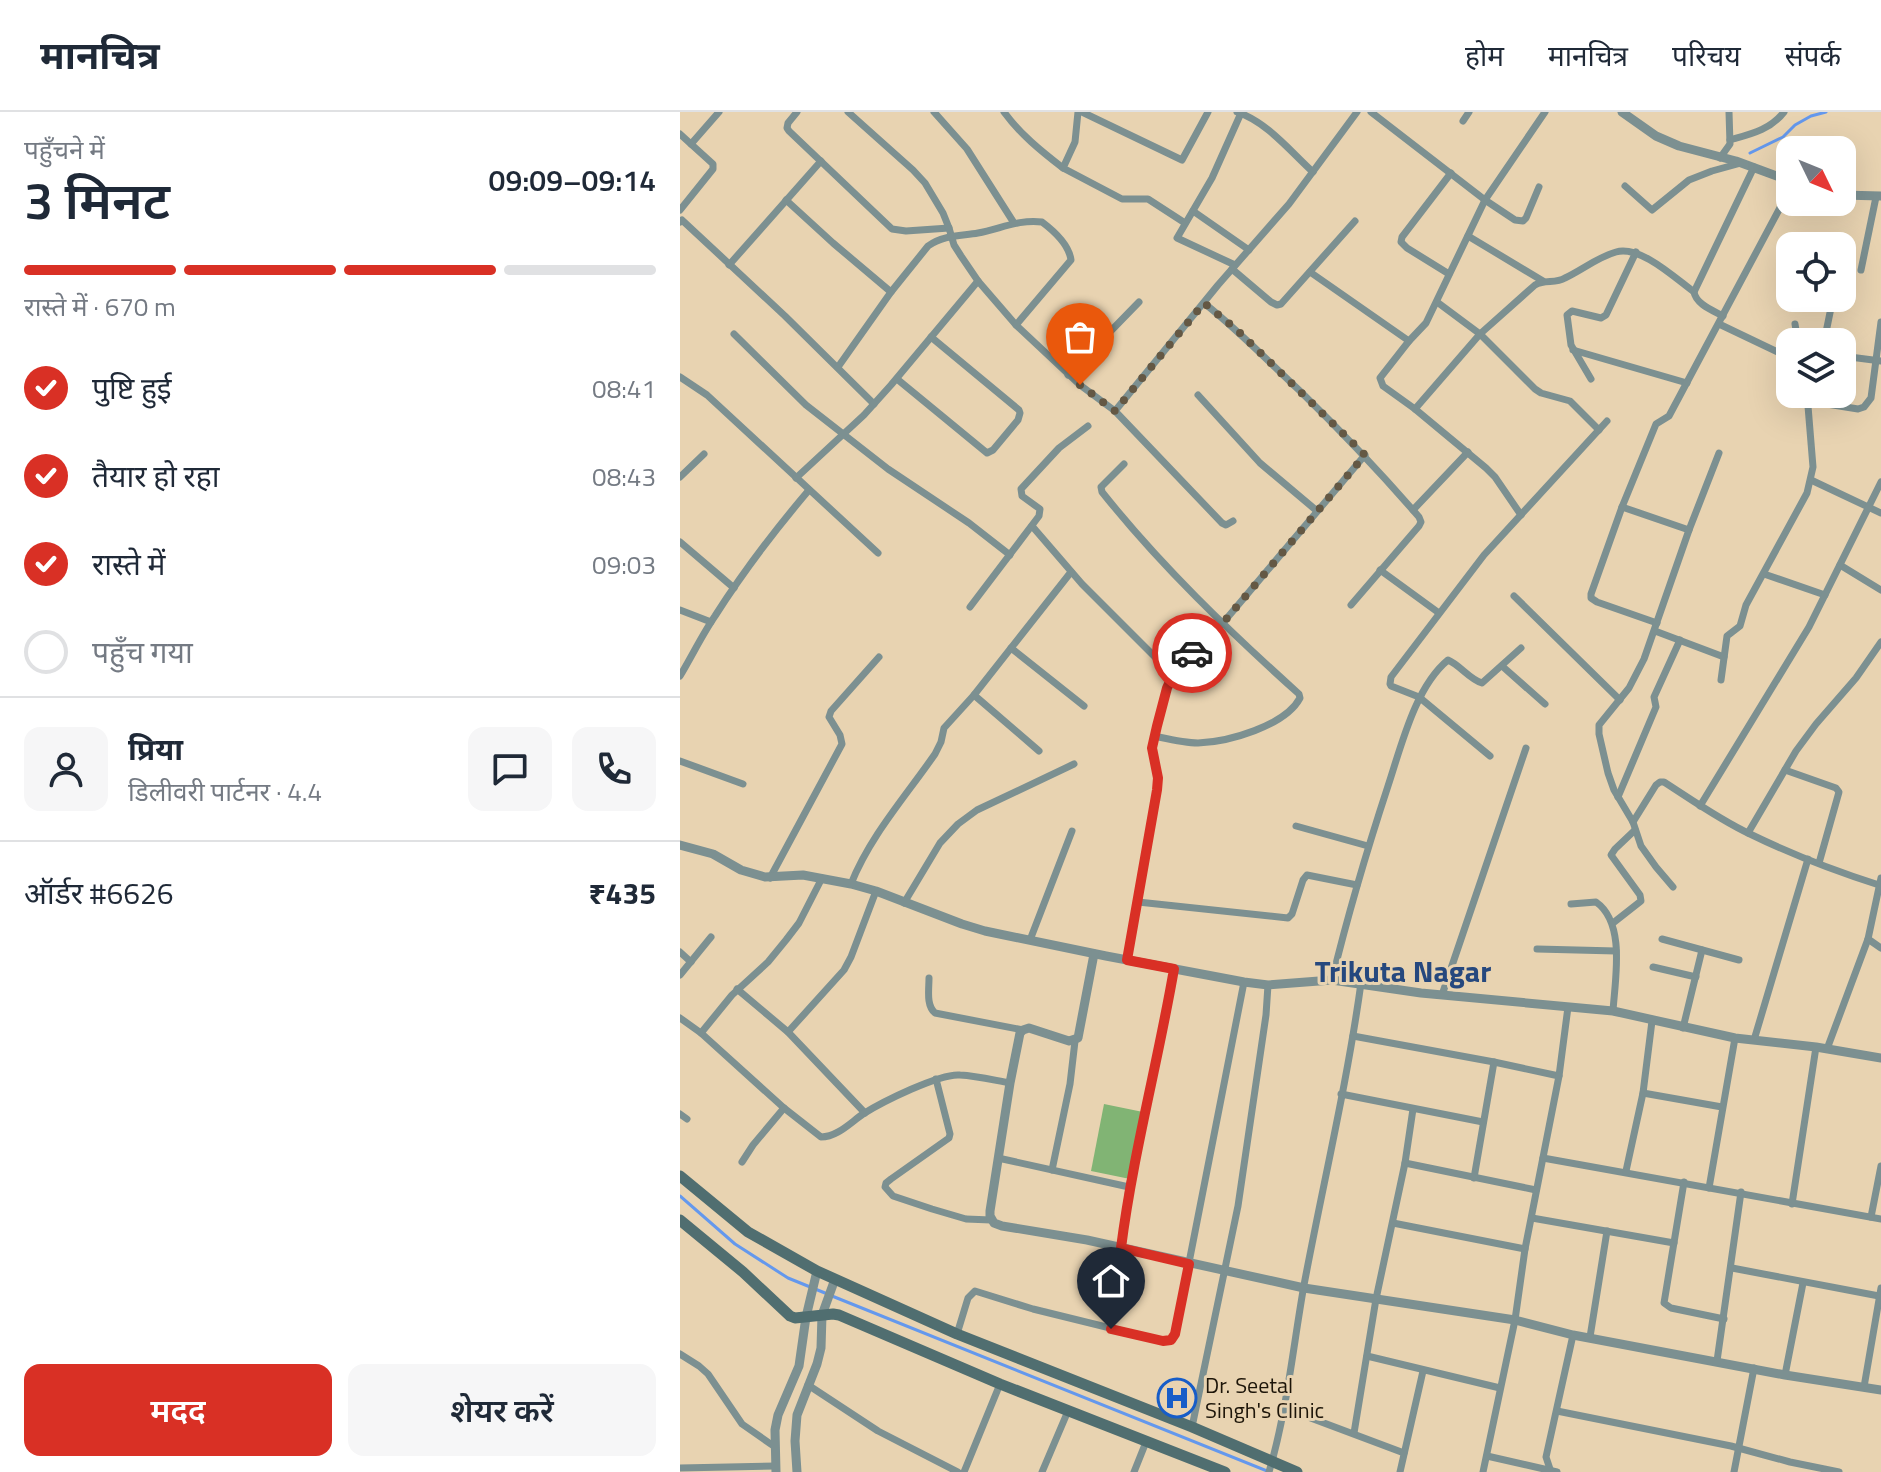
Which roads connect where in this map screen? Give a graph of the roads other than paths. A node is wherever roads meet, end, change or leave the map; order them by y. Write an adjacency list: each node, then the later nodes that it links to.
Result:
1 (719, 112): 19 (street)
2 (797, 112): 21 (street)
3 (848, 112): 40 (street)
4 (934, 112): 38 (street)
5 (1004, 112): 23 (street)
6 (1080, 112): 7 (street); 23 (street)
7 (1208, 112)
8 (1356, 112): 24 (street)
9 (1371, 112): 25 (street)
10 (1469, 112): 16 (street)
11 (1545, 112): 32 (street)
12 (1622, 112): 20 (street)
13 (1729, 112): 18 (street)
14 (1784, 112): 18 (street)
15 (1239, 113): 24 (street); 34 (street)
16 (1463, 121)
17 (680, 134): 19 (street)
18 (1730, 140): 20 (street)
19 (691, 144): 33 (street)
20 (1731, 160): 22 (street); 27 (street)
21 (821, 161): 31 (street); 40 (street)
22 (1754, 167): 26 (street); 52 (street)
23 (1063, 168): 39 (street)
24 (1313, 172): 42 (street)
25 (1451, 173): 32 (street); 48 (street)
26 (1776, 176)
27 (1625, 186)
28 (1539, 187): 32 (street)
29 (1856, 195): 30 (street)
30 (1879, 196): 46 (street)
31 (786, 200): 44 (street); 51 (street)
32 (1485, 200): 41 (street)
33 (680, 210)
34 (1193, 211): 39 (street); 42 (street)
35 (1776, 216): 56 (street)
36 (681, 220): 44 (street)
37 (1355, 221): 47 (street)
38 (1014, 223): 40 (street); 59 (street)
39 (1185, 223): 45 (street)
40 (950, 232): 49 (street); 51 (street)
41 (1468, 236): 48 (street); 50 (street)
42 (1249, 250): 45 (street)
43 (1636, 252): 50 (street); 52 (street); 65 (street)
44 (729, 265): 69 (street)
45 (1234, 267): 47 (street); 55 (street)
46 (1861, 270)
47 (1310, 272): 64 (street)
48 (1449, 274): 54 (street)
49 (978, 281): 59 (street); 63 (street)
50 (1543, 281): 62 (street)
51 (891, 292): 69 (street)
52 (1694, 292): 56 (street)
53 (1139, 302): 70 (street)
54 (1437, 302): 62 (street); 64 (street)
55 (1204, 303): 80 (street); 88 (street)
56 (1721, 320): 66 (street); 74 (street)
57 (1881, 322): 68 (street)
58 (1795, 324): 60 (street)
59 (1016, 325): 70 (street)
60 (1796, 328)
61 (734, 334): 84 (street)
62 (1480, 334): 79 (street); 83 (street)
63 (931, 337): 72 (street); 72 (street)
64 (1409, 341): 79 (street)
65 (1573, 350): 73 (street); 74 (street)
66 (1776, 350)
67 (1856, 358): 68 (street)
68 (1878, 361): 78 (street)
69 (838, 367): 76 (street)
70 (1068, 375): 80 (street)
71 (680, 377): 91 (street)
72 (897, 379): 76 (street)
73 (1591, 379)
74 (1687, 383): 95 (street)
75 (1198, 395): 98 (street)
76 (874, 404): 84 (street)
77 (1808, 408): 92 (street)
78 (1854, 408)
79 (1415, 409): 85 (street)
80 (1115, 411): 101 (street)
81 (1607, 421): 83 (street)
82 (1088, 426): 102 (street)
83 (1599, 430): 100 (street)
84 (845, 435): 91 (street); 106 (street)
85 (1468, 452): 97 (street); 100 (street)
86 (1719, 453): 103 (street)
87 (704, 454): 90 (street)
88 (1365, 455): 97 (street); 98 (street)
89 (1124, 464): 120 (street)
90 (680, 477)
91 (796, 478): 94 (street)
92 (1811, 480): 96 (street); 110 (street)
93 (1881, 482): 96 (street)
94 (809, 490): 105 (street); 111 (street)
95 (1622, 507): 103 (street); 121 (street)
96 (1869, 508): 99 (street); 107 (street)
97 (1413, 510): 108 (street)
98 (1317, 511): 120 (street)
99 (1881, 513)
100 (1521, 515): 118 (street)
101 (1233, 521)
102 (1032, 526): 106 (street); 109 (street)
103 (1689, 530): 121 (street)
104 (680, 542): 111 (street)
105 (878, 553)
106 (1010, 555): 116 (street)
107 (1840, 565): 112 (street); 113 (street)
108 (1380, 570): 115 (street); 118 (street)
109 (1071, 572): 124 (street); 129 (street)
110 (1764, 574): 113 (street); 127 (street)
111 (734, 588): 119 (street)
112 (1881, 590)
113 (1825, 595): 146 (street)
114 (1514, 596): 134 (street)
115 (1351, 605)
116 (970, 607)
117 (680, 610): 119 (street)
118 (1439, 613): 133 (street)
119 (711, 622): 130 (street)
120 (1222, 624): 129 (street); 137 (street)
121 (1656, 627): 122 (street); 134 (street)
122 (1680, 640): 127 (street); 145 (street)
123 (1881, 642): 143 (street)
124 (1011, 648): 132 (street); 136 (street)
125 (1521, 648): 128 (street)
126 (879, 657): 155 (street)
127 (1724, 657): 131 (street)
128 (1502, 666): 133 (street); 135 (street)
129 (1173, 675): 137 (street)
130 (680, 676)
131 (1721, 680)
132 (974, 695): 139 (street); 158 (street)
133 (1419, 697): 140 (street); 151 (street)
134 (1620, 700): 145 (street)
135 (1545, 704)
136 (1084, 706)
137 (1154, 736): 163 (street)
138 (1526, 748): 190 (street)
139 (1039, 751)
140 (1490, 756)
141 (680, 761): 144 (street)
142 (1074, 764): 164 (street)
143 (1785, 770): 150 (street); 154 (street)
144 (743, 784)
145 (1618, 797): 148 (street)
146 (1700, 806): 148 (street); 150 (street)
147 (1296, 826): 151 (street)
148 (1634, 826): 160 (street); 166 (street)
149 (1072, 831): 170 (street)
150 (1748, 833): 153 (street)
151 (1368, 846): 159 (street)
152 (681, 848): 155 (street)
153 (1808, 859): 154 (street); 201 (street)
154 (1819, 863): 157 (street)
155 (770, 878): 156 (street)
156 (822, 878): 158 (street); 189 (street)
157 (1880, 881): 162 (street)
158 (851, 884): 161 (street)
159 (1357, 885): 163 (street); 185 (street)
160 (1673, 887)
161 (876, 891): 164 (street); 197 (street)
162 (1879, 895): 169 (street)
163 (1138, 902): 177 (street)
164 (904, 903): 170 (street)
165 (1571, 904): 166 (street)
166 (1613, 923): 174 (street)
167 (711, 937): 179 (street)
168 (1662, 939): 173 (street)
169 (1868, 939): 171 (street); 203 (street)
170 (1030, 940): 176 (street)
171 (1881, 948)
172 (1537, 949): 174 (street)
173 (1702, 950): 178 (street); 183 (street)
174 (1616, 951): 192 (street)
175 (680, 952): 179 (street)
176 (1094, 954): 177 (street); 202 (street)
177 (1127, 960): 181 (street)
178 (1739, 960)
179 (691, 962): 182 (street)
180 (1653, 967): 183 (street)
181 (1174, 969): 186 (street); 226 (street)
182 (680, 975)
183 (1696, 977): 195 (street)
184 (929, 978): 196 (street)
185 (1332, 980): 187 (street); 188 (street)
186 (1244, 982): 188 (street); 241 (street)
187 (1361, 983): 190 (street); 199 (street)
188 (1268, 985): 243 (street)
189 (737, 989): 197 (street); 198 (street)
190 (1442, 995): 191 (street)
191 (1568, 1007): 192 (street); 206 (street)
192 (1613, 1011): 194 (street)
193 (680, 1018): 198 (street)
194 (1652, 1021): 195 (street); 209 (street)
195 (1683, 1028): 200 (street)
196 (1023, 1030): 202 (street); 208 (street)
197 (788, 1032): 214 (street)
198 (701, 1033): 212 (street)
199 (1353, 1036): 205 (street); 210 (street)
200 (1735, 1038): 201 (street); 211 (street)
201 (1754, 1040): 203 (street)
202 (1075, 1041): 221 (street)
203 (1821, 1048): 204 (street); 230 (street)
204 (1881, 1058)
205 (1494, 1062): 206 (street); 215 (street)
206 (1559, 1076): 217 (street)
207 (936, 1079): 208 (street); 214 (street); 235 (street)
208 (1010, 1083): 216 (street)
209 (1643, 1093): 211 (street); 222 (street)
210 (1341, 1094): 213 (street); 247 (street)
211 (1722, 1107): 227 (street)
212 (784, 1108): 214 (street); 218 (street)
213 (1413, 1109): 215 (street); 219 (street)
214 (865, 1113)
215 (1483, 1122): 224 (street)
216 (998, 1158): 221 (street); 235 (street)
217 (1543, 1158): 222 (street); 228 (street)
218 (742, 1162)
219 (1405, 1163): 224 (street); 236 (street)
220 (1881, 1166): 231 (street)
221 (1052, 1170): 226 (street)
222 (1626, 1171): 225 (street)
223 (680, 1176): 244 (main road)
224 (1474, 1178): 228 (street)
225 (1684, 1182): 227 (street); 238 (street)
226 (1129, 1187): 239 (street)
227 (1709, 1188): 229 (street)
228 (1536, 1190): 232 (street)
229 (1741, 1192): 230 (street); 242 (street)
230 (1792, 1204): 231 (street)
231 (1871, 1217): 233 (street)
232 (1532, 1218): 237 (street); 240 (street)
233 (1881, 1219)
234 (680, 1220): 251 (main road)
235 (991, 1220): 239 (street)
236 (1393, 1223): 240 (street); 249 (street)
237 (1607, 1231): 238 (street); 256 (street)
238 (1674, 1243): 252 (street)
239 (1121, 1248): 241 (street)
240 (1525, 1249): 253 (street)
241 (1189, 1264): 243 (street); 254 (street)
242 (1732, 1268): 246 (street); 252 (street)
243 (1224, 1270): 247 (street); 271 (street)
244 (817, 1271): 245 (main road); 251 (street)
245 (835, 1279): 250 (street); 254 (main road)
246 (1803, 1283): 248 (street); 262 (street)
247 (1304, 1288): 249 (street); 268 (street)
248 (1880, 1292): 265 (street)
249 (1376, 1299): 253 (street); 258 (street)
250 (822, 1315): 251 (main road); 263 (main road); 264 (street)
251 (806, 1317): 276 (street)
252 (1724, 1319): 259 (street)
253 (1515, 1320): 255 (street); 266 (street)
254 (957, 1334): 271 (main road)
255 (1573, 1335): 256 (street); 270 (street)
256 (1590, 1337): 259 (street)
257 (680, 1354): 276 (street)
258 (1367, 1356): 261 (street); 272 (street)
259 (1717, 1361): 260 (street)
260 (1754, 1368): 262 (street); 275 (street)
261 (1423, 1371): 266 (street); 277 (street)
262 (1785, 1375): 265 (street)
263 (1000, 1384): 269 (main road); 285 (street)
264 (808, 1385): 274 (street); 285 (street)
265 (1864, 1387): 267 (street)
266 (1500, 1388): 278 (street)
267 (1881, 1390)
268 (1284, 1408): 272 (street); 280 (street)
269 (1068, 1411): 273 (main road); 286 (street)
270 (1557, 1411): 275 (street); 292 (street)
271 (1192, 1427): 280 (main road)
272 (1354, 1433): 277 (street)
273 (1146, 1442): 287 (street); 288 (main road)
274 (795, 1449): 276 (street); 284 (street)
275 (1739, 1449): 279 (street); 293 (street)
276 (776, 1451): 282 (street)
277 (1404, 1453): 290 (street)
278 (1487, 1456): 291 (street); 292 (street)
279 (1790, 1462): 294 (street); 295 (street)
280 (1271, 1466): 289 (main road)
281 (680, 1468): 283 (street)
282 (776, 1469): 283 (street)
283 (702, 1470)
284 (797, 1472)
285 (961, 1472)
286 (1042, 1472)
287 (1134, 1472)
288 (1225, 1472)
289 (1297, 1472)
290 (1400, 1472)
291 (1483, 1472)
292 (1552, 1472)
293 (1734, 1472)
294 (1788, 1472)
295 (1839, 1472)

